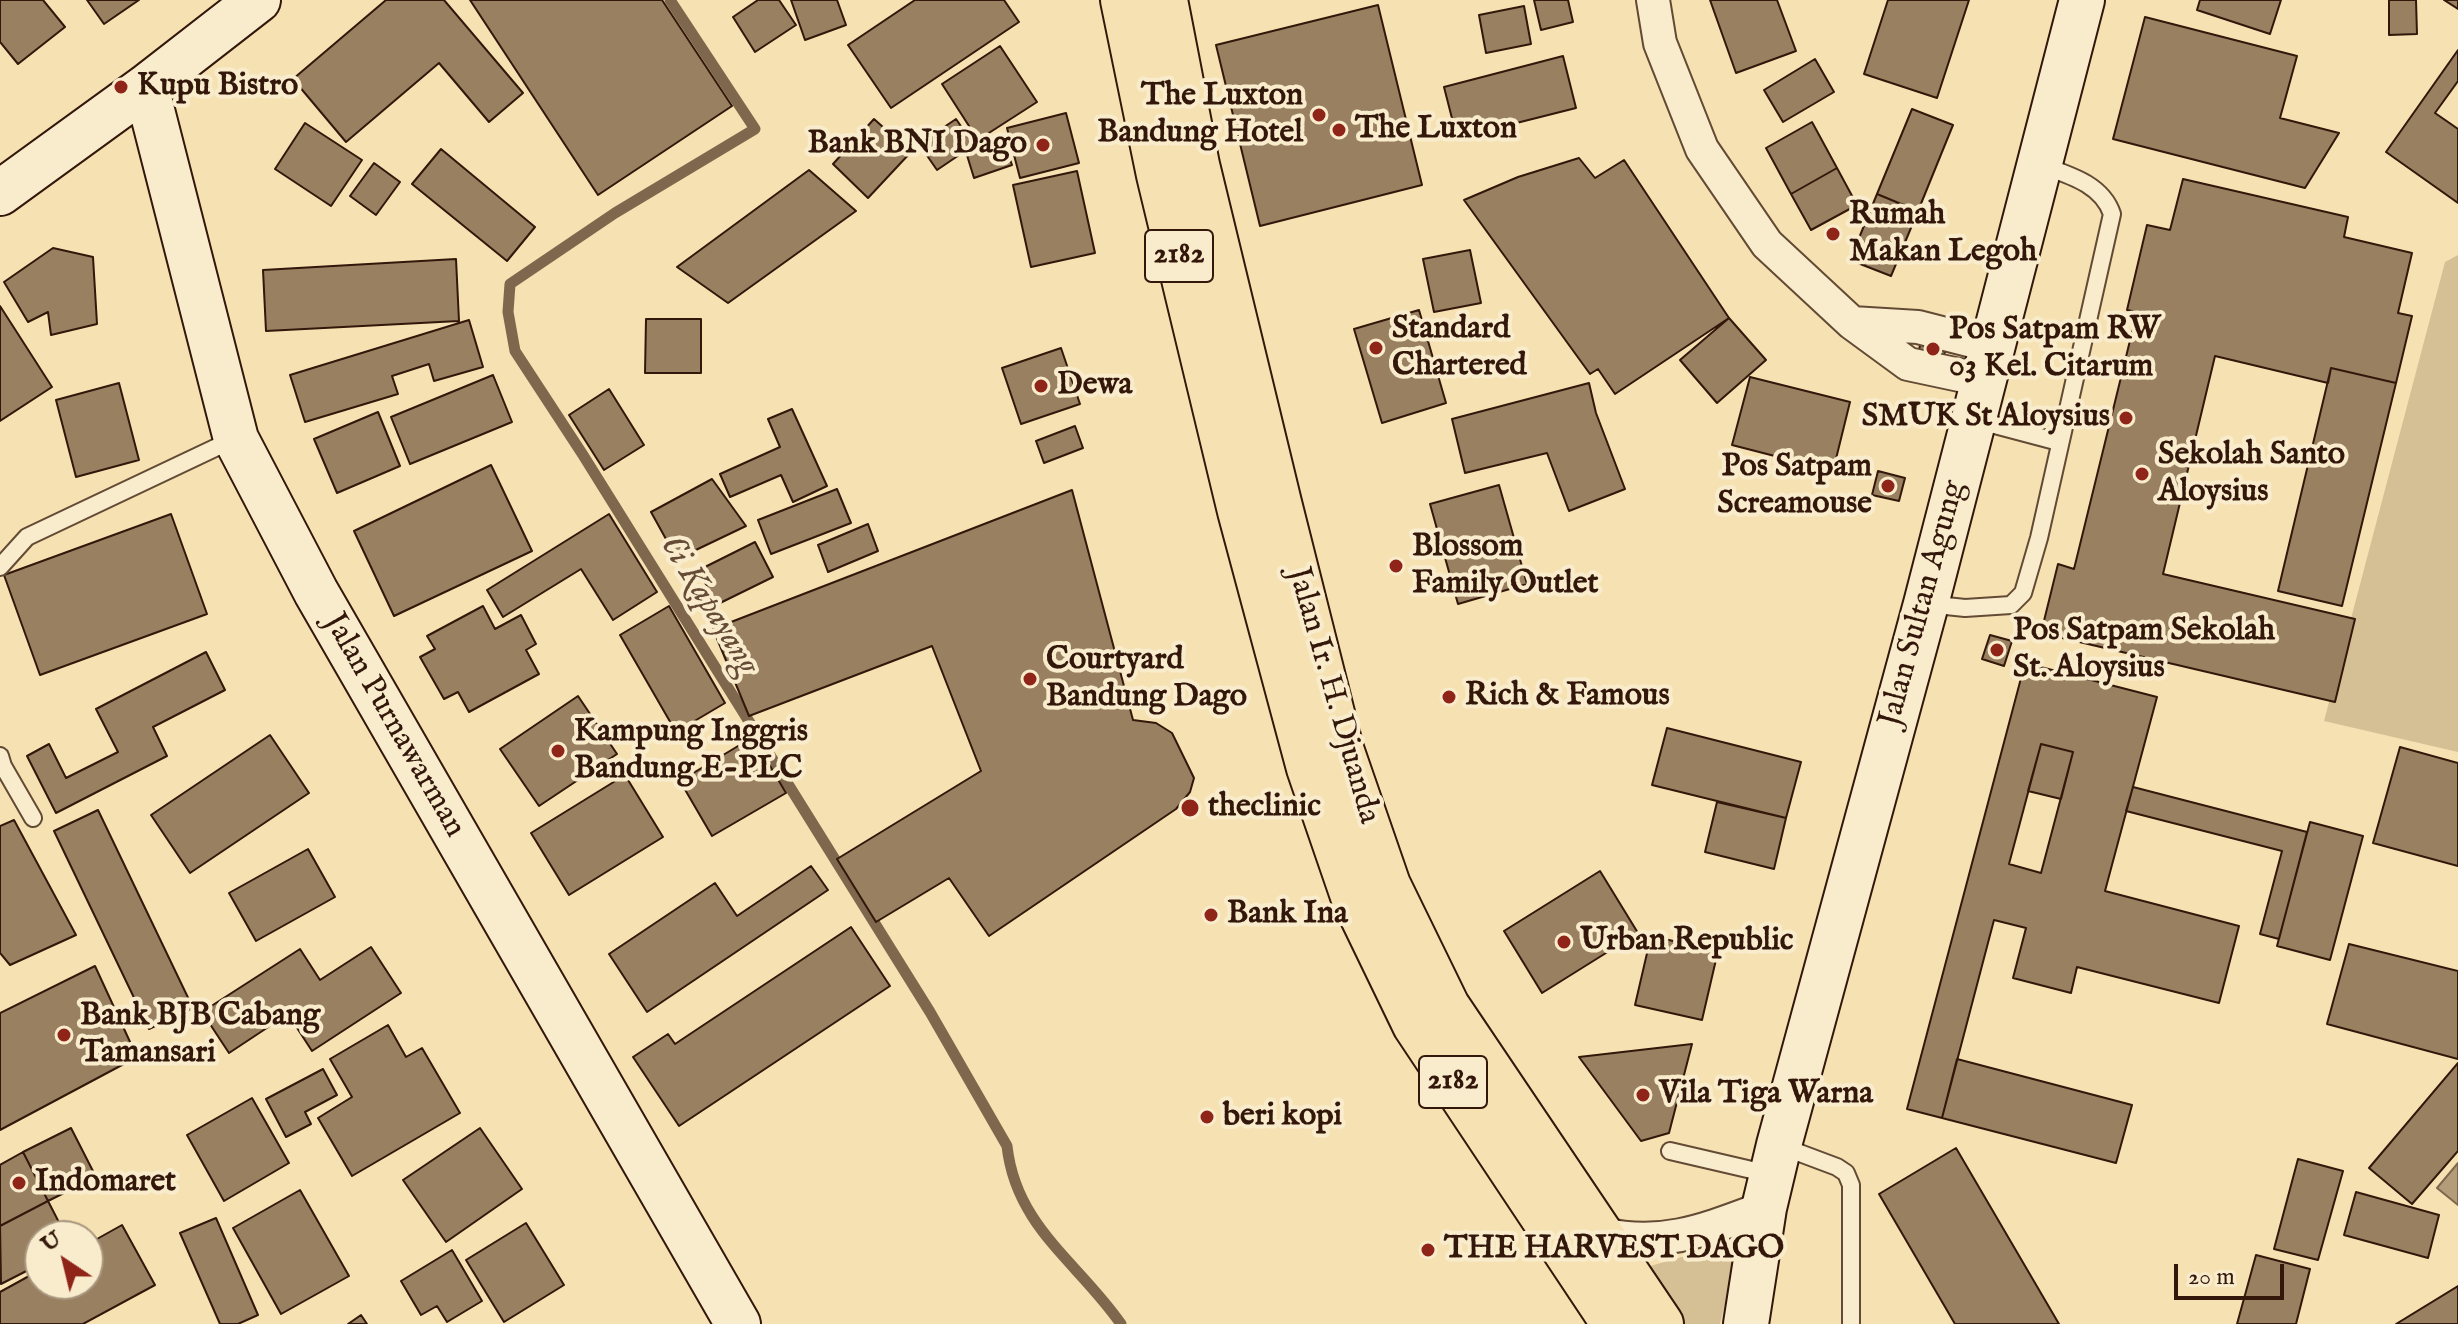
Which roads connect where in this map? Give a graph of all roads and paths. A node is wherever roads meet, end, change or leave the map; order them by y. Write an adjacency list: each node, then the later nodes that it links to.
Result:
1 (258, 0): 6 (street)
2 (1123, 0): 12 (main road, Jalan Ir. H. Djuanda / 2182)
3 (1165, 0): 12 (main road, Jalan Ir. H. Djuanda / 2182)
4 (1653, 0): 9 (street)
5 (2082, 0): 7 (street, Jalan Sultan Agung)
6 (146, 87): 8 (street); 10 (street, Jalan Purnawarman)
7 (2040, 165): 9 (street, Jalan Sultan Agung); 11 (lane)
8 (0, 193)
9 (1983, 381): 11 (lane); 14 (street, Jalan Sultan Agung)
10 (236, 439): 13 (lane); 21 (street, Jalan Purnawarman)
11 (2059, 442): 14 (lane)
12 (1260, 507): 17 (main road, Jalan Ir. H. Djuanda / 2182)
13 (0, 567)
14 (1926, 604): 19 (street, Jalan Sultan Agung)
15 (0, 756): 16 (lane)
16 (33, 818)
17 (1371, 892): 20 (main road, Jalan Ir. H. Djuanda / 2182); 22 (main road, Jalan Ir. H. Djuanda / 2182)
18 (1670, 1151): 19 (lane)
19 (1771, 1176): 20 (street); 24 (street, Jalan Sultan Agung); 25 (lane)
20 (1603, 1234): 23 (main road, Jalan Ir. H. Djuanda / 2182)
21 (738, 1324)
22 (1614, 1324)
23 (1661, 1324)
24 (1746, 1324)
25 (1851, 1324)

